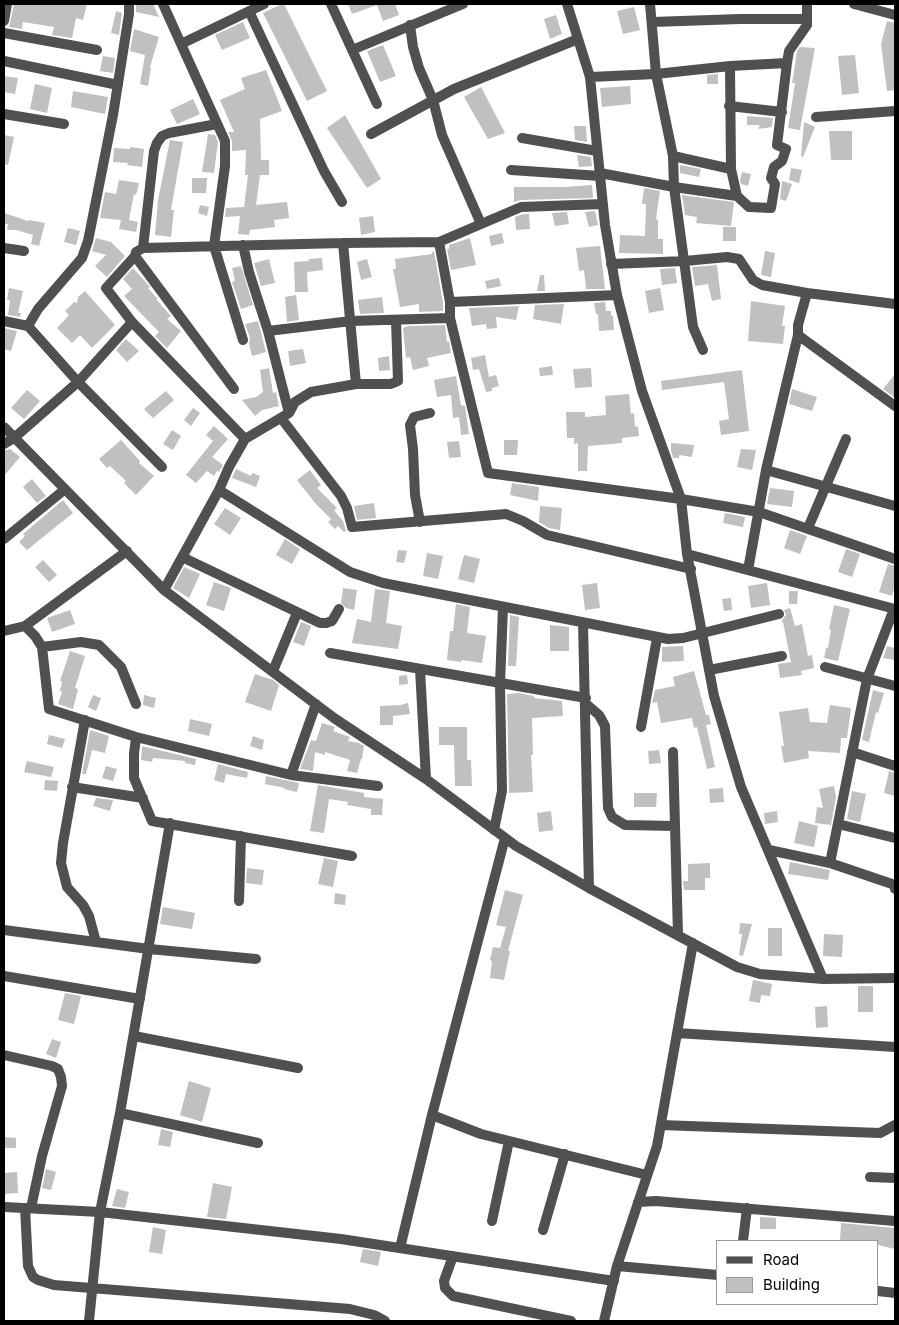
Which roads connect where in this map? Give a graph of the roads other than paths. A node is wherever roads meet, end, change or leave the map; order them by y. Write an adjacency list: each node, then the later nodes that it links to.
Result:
1 (7, 4): 14 (street)
2 (129, 4): 27 (street)
3 (164, 4): 19 (street)
4 (264, 4): 11 (street)
5 (331, 4): 21 (street)
6 (463, 4): 16 (street)
7 (567, 4): 18 (street)
8 (650, 4): 15 (street)
9 (807, 4): 13 (street)
10 (854, 4): 12 (street)
11 (249, 11): 19 (street); 46 (street)
12 (895, 15)
13 (807, 19): 15 (street); 23 (street)
14 (4, 21)
15 (652, 22): 25 (street)
16 (410, 26): 21 (street); 28 (street)
17 (4, 33): 20 (street)
18 (578, 39): 26 (street); 28 (street)
19 (182, 44): 36 (street)
20 (97, 50)
21 (352, 50): 29 (street)
22 (4, 61): 27 (street)
23 (787, 63): 24 (street); 32 (street)
24 (730, 66): 25 (street); 30 (street)
25 (656, 74): 26 (street); 40 (street)
26 (590, 77): 39 (street)
27 (118, 85): 68 (street)
28 (433, 100): 37 (street); 48 (street)
29 (377, 104)
30 (729, 106): 32 (street); 41 (street)
31 (895, 111): 34 (street)
32 (782, 112): 45 (street)
33 (4, 114): 35 (street)
34 (816, 116)
35 (64, 124)
36 (217, 124): 52 (street); 54 (street)
37 (370, 134)
38 (522, 138): 39 (street)
39 (597, 152): 43 (street)
40 (672, 156): 41 (street); 44 (street)
41 (731, 169): 45 (street)
42 (511, 170): 43 (street)
43 (600, 174): 44 (street); 47 (street)
44 (674, 187): 45 (street); 57 (street)
45 (737, 196)
46 (342, 202)
47 (603, 204): 48 (street); 58 (street)
48 (481, 224): 50 (street)
49 (343, 242): 50 (street); 51 (street); 66 (street)
50 (439, 242): 61 (street)
51 (243, 245): 52 (street); 69 (street)
52 (214, 246): 54 (street); 71 (street)
53 (4, 248): 55 (street)
54 (143, 248): 56 (street)
55 (24, 250)
56 (135, 256): 67 (street); 75 (street)
57 (685, 262): 58 (street); 59 (street); 72 (street)
58 (611, 264): 60 (street)
59 (807, 293): 62 (street); 70 (street)
60 (617, 295): 61 (street); 89 (street)
61 (450, 302): 63 (street)
62 (895, 304)
63 (450, 318): 64 (street); 89 (street)
64 (396, 320): 66 (street); 74 (street)
65 (4, 321): 68 (street)
66 (351, 321): 69 (street); 74 (street)
67 (132, 322): 73 (street); 81 (street)
68 (28, 326): 73 (street)
69 (268, 331): 78 (street)
70 (798, 335): 76 (street); 85 (street)
71 (243, 340)
72 (703, 350)
73 (78, 382): 80 (street); 84 (street)
74 (356, 384): 78 (street)
75 (234, 389)
76 (895, 406)
77 (430, 413): 92 (street)
78 (285, 415): 81 (street); 92 (street)
79 (4, 427): 80 (street)
80 (14, 438): 83 (street); 87 (street)
81 (245, 439): 88 (street)
82 (846, 439): 86 (street)
83 (4, 444)
84 (162, 468)
85 (766, 470): 86 (street); 91 (street)
86 (825, 486): 90 (street); 93 (street)
87 (64, 490): 94 (street); 95 (street)
88 (219, 490): 97 (street); 102 (street)
89 (681, 499): 91 (street); 96 (street)
90 (895, 506)
91 (760, 512): 93 (street); 100 (street)
92 (420, 522): 99 (street)
93 (808, 528): 98 (street)
94 (4, 539)
95 (127, 551): 101 (street); 108 (street)
96 (688, 554): 99 (street); 100 (street)
97 (182, 557): 101 (street); 105 (street)
98 (895, 559)
99 (691, 570): 110 (street)
100 (748, 570): 104 (street)
101 (164, 590): 118 (street)
102 (503, 607): 107 (street); 120 (street)
103 (339, 609): 105 (street)
104 (895, 609): 119 (street)
105 (297, 613): 118 (street)
106 (779, 614): 110 (street)
107 (583, 623): 111 (street); 122 (street)
108 (25, 626): 109 (street); 112 (street)
109 (4, 631)
110 (702, 634): 111 (street); 117 (street)
111 (657, 638): 126 (street)
112 (42, 647): 123 (street); 125 (street)
113 (330, 653): 116 (street)
114 (782, 656): 117 (street)
115 (824, 667): 119 (street)
116 (420, 669): 120 (street); 132 (street)
117 (709, 670): 143 (street)
118 (273, 671): 124 (street)
119 (867, 679): 121 (street); 129 (street)
120 (500, 684): 122 (street); 139 (street)
121 (895, 686)
122 (586, 701): 138 (street); 146 (street)
123 (136, 704)
124 (316, 704): 131 (street); 132 (street)
125 (85, 720): 127 (street); 134 (street)
126 (641, 727)
127 (136, 737): 131 (street); 135 (street)
128 (673, 752): 138 (street)
129 (852, 752): 130 (street); 137 (street)
130 (895, 766)
131 (291, 775): 133 (street)
132 (426, 779): 139 (street)
133 (378, 786)
134 (72, 787): 135 (street); 151 (street)
135 (143, 798): 136 (street)
136 (170, 824): 140 (street); 153 (street)
137 (838, 824): 142 (street); 145 (street)
138 (675, 826): 150 (street)
139 (494, 830): 141 (street)
140 (241, 836): 144 (street); 148 (street)
141 (505, 838): 146 (street); 165 (street)
142 (895, 838)
143 (769, 850): 145 (street); 157 (street)
144 (352, 856)
145 (830, 863): 147 (street)
146 (589, 888): 150 (street)
147 (895, 889)
148 (239, 901)
149 (4, 930): 151 (street)
150 (678, 935): 152 (street)
151 (96, 942): 153 (street)
152 (693, 942): 157 (street); 159 (street)
153 (148, 949): 154 (street); 158 (street)
154 (256, 959)
155 (4, 976): 158 (street)
156 (895, 978): 157 (street)
157 (823, 979)
158 (140, 999): 160 (street)
159 (677, 1033): 161 (street); 166 (street)
160 (134, 1036): 163 (street); 164 (street)
161 (895, 1047)
162 (4, 1055): 176 (street)
163 (298, 1068)
164 (120, 1113): 169 (street); 178 (street)
165 (432, 1115): 168 (street); 183 (street)
166 (661, 1125): 167 (street); 171 (street)
167 (895, 1125)
168 (509, 1141): 170 (street); 179 (street)
169 (258, 1142)
170 (566, 1154): 171 (street); 181 (street)
171 (647, 1175): 174 (street)
172 (870, 1177): 173 (street)
173 (895, 1178)
174 (638, 1202): 177 (street); 185 (street)
175 (4, 1207): 176 (street)
176 (28, 1208): 178 (street); 188 (street)
177 (747, 1208): 180 (street); 182 (street)
178 (100, 1212): 183 (street); 188 (street)
179 (492, 1221)
180 (895, 1221)
181 (543, 1230)
182 (743, 1240)
183 (400, 1248): 184 (street)
184 (452, 1256): 187 (street); 193 (street)
185 (617, 1266): 186 (street); 187 (street)
186 (716, 1275)
187 (614, 1281): 194 (street)
188 (94, 1288): 191 (street); 192 (street)
189 (879, 1291): 190 (street)
190 (895, 1293)
191 (89, 1321)
192 (385, 1321)
193 (571, 1321)
194 (604, 1321)

